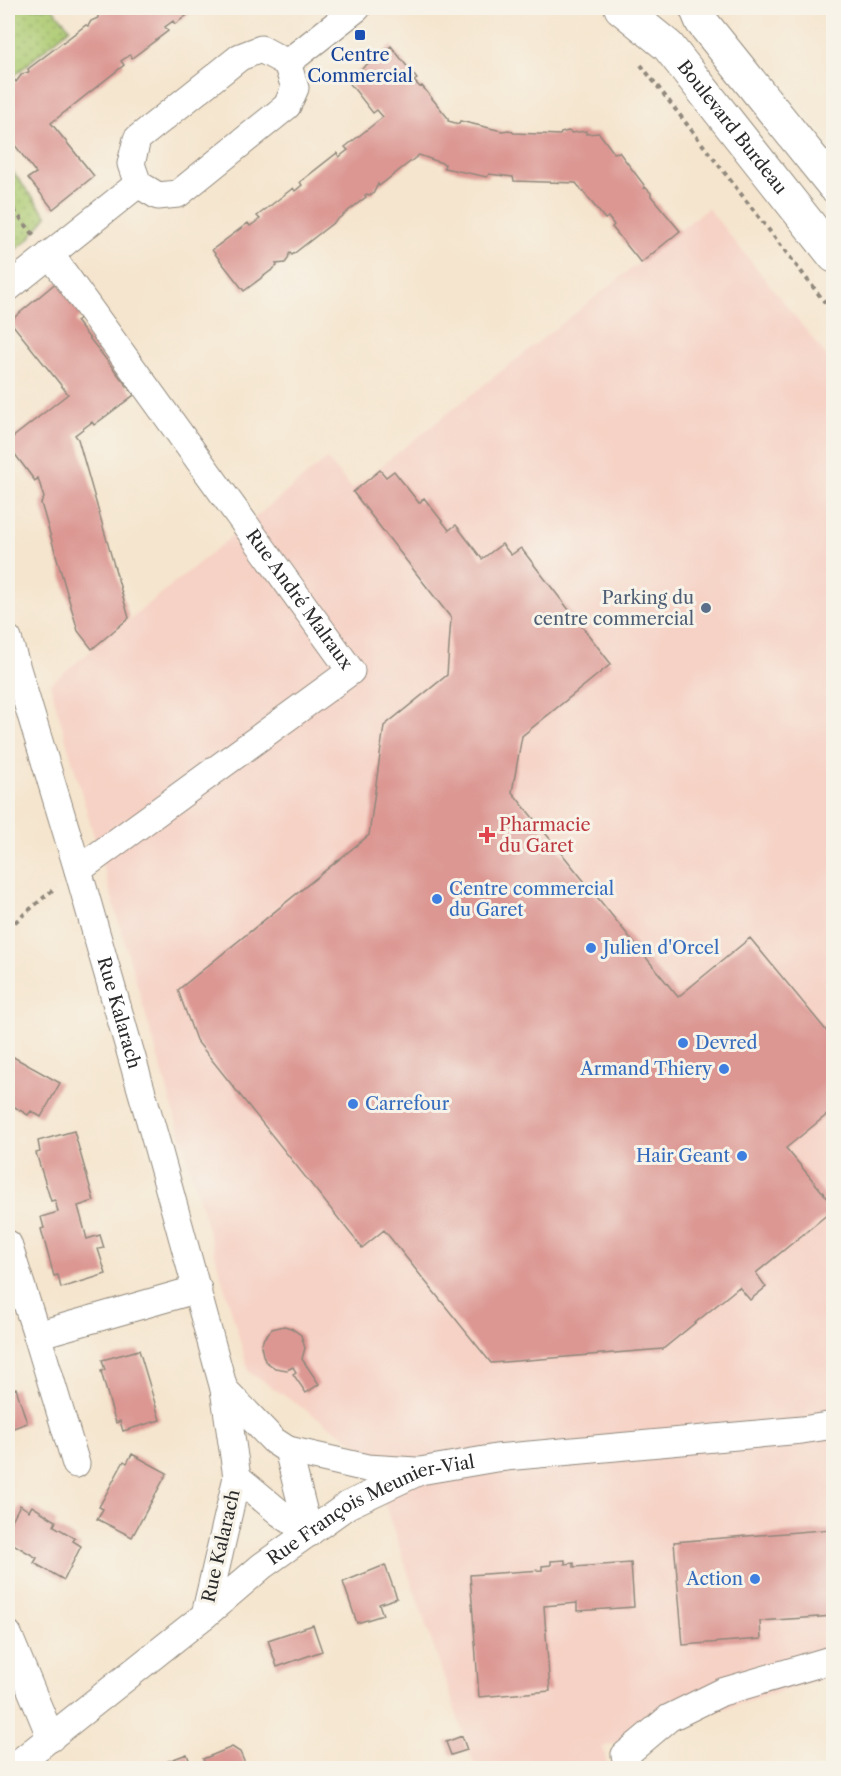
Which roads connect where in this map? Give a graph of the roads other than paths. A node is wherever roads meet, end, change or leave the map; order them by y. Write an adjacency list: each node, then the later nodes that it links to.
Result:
1 (357, 8): 4 (street)
2 (621, 8): 8 (main road, Boulevard Burdeau)
3 (696, 8): 6 (main road)
4 (287, 63): 5 (street); 5 (street)
5 (138, 184): 7 (street)
6 (834, 186)
7 (50, 254): 9 (street); 11 (street, Rue André Malraux)
8 (834, 256)
9 (8, 288)
10 (8, 639): 11 (street, Rue Kalarach)
11 (78, 870): 13 (street, Rue Kalarach)
12 (8, 1244): 14 (street)
13 (198, 1289): 14 (street); 15 (street, Rue Kalarach)
14 (25, 1325): 20 (street)
15 (224, 1389): 19 (street, Rue Kalarach); 22 (street, Rue Kalarach)
16 (834, 1425): 17 (street, Rue François Meunier-Vial)
17 (802, 1430): 18 (street, Rue François Meunier-Vial); 21 (street, Rue François Meunier-Vial)
18 (834, 1434)
19 (288, 1450): 21 (street, Rue Kalarach); 23 (street)
20 (76, 1464)
21 (420, 1471): 23 (street, Rue François Meunier-Vial)
22 (237, 1477): 23 (street, Rue Kalarach); 24 (street, Rue Kalarach)
23 (309, 1533): 24 (street, Rue François Meunier-Vial)
24 (205, 1615): 27 (street, Rue François Meunier-Vial)
25 (8, 1634): 27 (street)
26 (834, 1659): 29 (street)
27 (51, 1738): 28 (street, Rue François Meunier-Vial)
28 (12, 1768)
29 (628, 1768)

